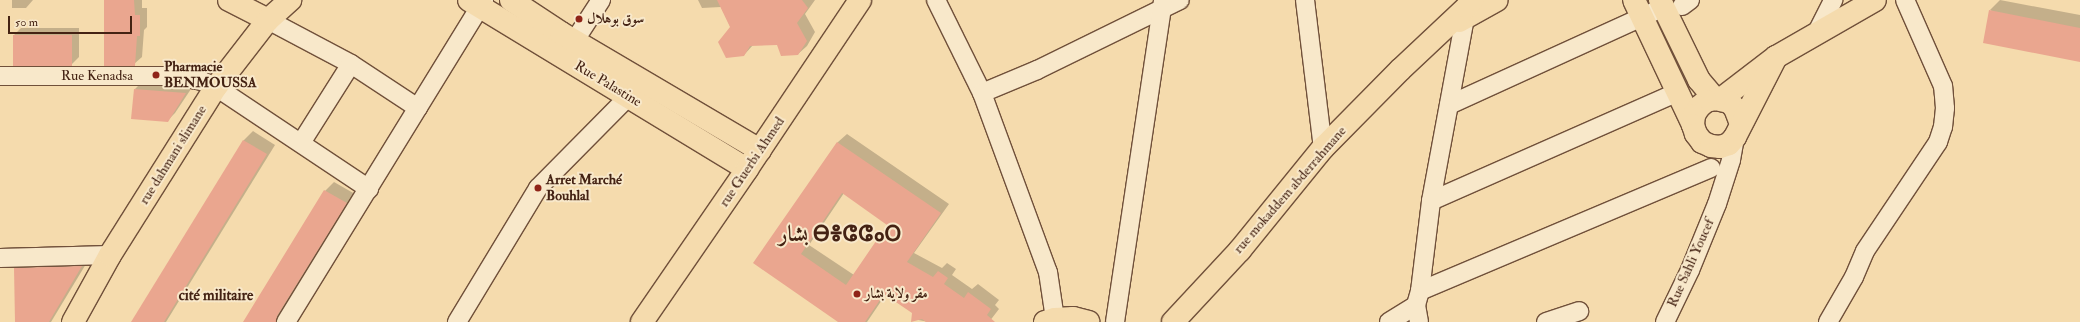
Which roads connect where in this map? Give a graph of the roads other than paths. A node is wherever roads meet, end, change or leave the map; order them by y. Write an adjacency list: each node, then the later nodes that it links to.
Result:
1 (229, 0): 18 (main road)
2 (290, 0): 18 (main road, rue dahmani slimane)
3 (511, 0): 20 (main road, Rue Palastine)
4 (601, 0): 20 (street)
5 (860, 0): 38 (main road, rue Guerbi Ahmed)
6 (936, 0): 28 (street)
7 (1180, 0): 15 (street)
8 (1305, 0): 37 (street)
9 (1496, 0): 16 (main road, rue mokaddem abderrahmane)
10 (1833, 0): 19 (street)
11 (1875, 0): 19 (main road)
12 (1904, 0): 59 (street)
13 (478, 2): 21 (main road, Rue Palastine); 32 (street)
14 (1674, 3): 17 (street); 30 (main road)
15 (1162, 5): 28 (street); 55 (street)
16 (1468, 6): 31 (street); 37 (main road, rue mokaddem abderrahmane)
17 (1638, 9): 27 (main road); 31 (street)
18 (268, 20): 23 (street); 26 (main road, rue dahmani slimane)
19 (1817, 32): 22 (main road)
20 (575, 40): 21 (street); 25 (main road, Rue Palastine)
21 (561, 56): 29 (main road, Rue Palastine)
22 (1776, 57): 30 (main road); 34 (main road)
23 (352, 64): 32 (street); 35 (street)
24 (0, 76): 26 (street, Rue Kenadsa)
25 (646, 81): 29 (street); 38 (main road, Rue Palastine)
26 (216, 87): 35 (street, Rue Kenadsa); 44 (main road, rue dahmani slimane)
27 (1678, 92): 33 (main road); 42 (street)
28 (982, 94): 49 (street)
29 (628, 96): 40 (main road, Rue Palastine); 53 (street)
30 (1718, 99): 33 (main road); 34 (main road)
31 (1449, 105): 42 (street)
32 (418, 108): 41 (street)
33 (1693, 125): 36 (main road)
34 (1738, 131): 36 (main road); 43 (street, Rue Sahli Youcef)
35 (301, 143): 41 (street, Rue Kenadsa)
36 (1711, 146): 39 (street, Rue Sahli Youcef)
37 (1323, 148): 50 (main road, rue mokaddem abderrahmane)
38 (760, 150): 40 (main road, rue Guerbi Ahmed)
39 (1710, 168): 43 (street, Rue Sahli Youcef); 46 (street)
40 (747, 169): 48 (main road, rue Guerbi Ahmed)
41 (369, 189): 52 (street)
42 (1431, 201): 46 (street)
43 (1717, 204): 58 (street, Rue Sahli Youcef)
44 (110, 255): 45 (street); 51 (main road, rue dahmani slimane)
45 (0, 258)
46 (1419, 306): 56 (street)
47 (1579, 311): 57 (street)
48 (650, 319)
49 (1050, 320): 54 (main road)
50 (1178, 321)
51 (72, 322)
52 (286, 322)
53 (457, 322)
54 (1090, 322)
55 (1115, 322)
56 (1389, 322)
57 (1546, 322)
58 (1665, 322)
59 (1828, 322)

